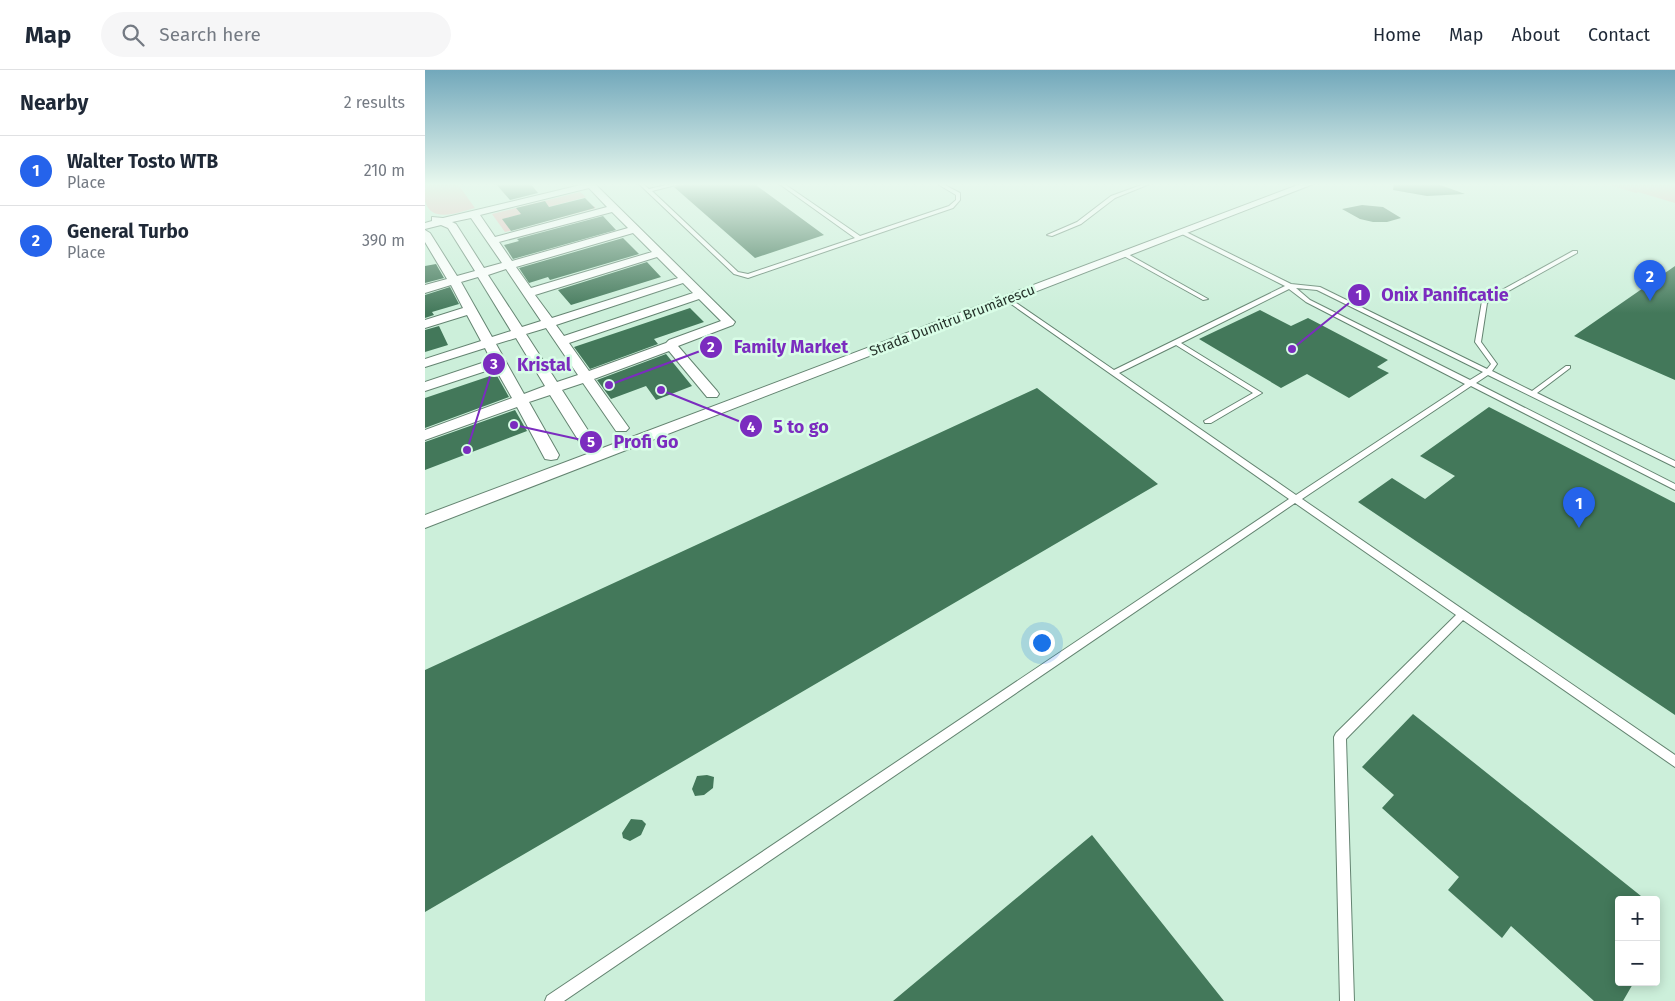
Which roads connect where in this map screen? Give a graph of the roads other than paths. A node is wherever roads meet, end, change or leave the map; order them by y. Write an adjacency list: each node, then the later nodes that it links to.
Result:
1 (453, 226): 20 (street)
2 (482, 226): 15 (street)
3 (546, 226): 15 (street)
4 (632, 226): 10 (street)
5 (686, 226): 14 (lane)
6 (842, 226): 14 (lane)
7 (893, 226): 14 (lane)
8 (1071, 226): 13 (lane)
9 (1197, 226): 11 (street, Strada Dumitru Brumărescu)
10 (635, 229): 17 (street); 19 (street)
11 (1182, 232): 18 (street, Strada Dumitru Brumărescu); 23 (lane)
12 (425, 233): 22 (street)
13 (1050, 235)
14 (859, 238)
15 (492, 241): 19 (street)
16 (1575, 252): 40 (lane)
17 (659, 253): 21 (street); 25 (street)
18 (1124, 254): 27 (street, Strada Dumitru Brumărescu); 28 (lane)
19 (509, 265): 20 (street); 25 (street)
20 (481, 273): 22 (street); 32 (street)
21 (685, 279): 26 (street); 30 (street)
22 (454, 281): 24 (street); 29 (street)
23 (1290, 286): 35 (lane); 40 (lane); 43 (lane)
24 (425, 289)
25 (528, 293): 30 (street)
26 (701, 294): 33 (street); 36 (street)
27 (1007, 299): 41 (lane); 53 (street, Strada Dumitru Brumărescu)
28 (1205, 299)
29 (470, 310): 31 (street); 34 (street)
30 (549, 323): 32 (street); 33 (street)
31 (425, 324)
32 (519, 333): 34 (street); 45 (street)
33 (561, 341): 42 (street)
34 (489, 343): 37 (street); 38 (street)
35 (1177, 343): 41 (lane); 49 (lane)
36 (671, 346): 42 (street); 46 (street)
37 (499, 362): 44 (street); 48 (street)
38 (425, 364)
39 (1568, 367): 47 (lane)
40 (1488, 372): 43 (lane); 47 (lane)
41 (1113, 373): 56 (lane)
42 (585, 377): 45 (street); 50 (street)
43 (1470, 383): 55 (lane); 56 (lane)
44 (425, 386)
45 (553, 389): 48 (street); 53 (street)
46 (712, 394)
47 (1532, 394): 54 (lane)
48 (521, 400): 51 (street); 52 (street)
49 (1208, 421)
50 (621, 428)
51 (425, 435)
52 (551, 455)
53 (597, 456): 57 (street, Strada Dumitru Brumărescu)
54 (1675, 464)
55 (1675, 487)
56 (1295, 499): 58 (lane); 60 (lane)
57 (425, 522)
58 (1462, 615): 59 (lane); 61 (lane)
59 (1675, 762)
60 (552, 1001)
61 (1347, 1001)

